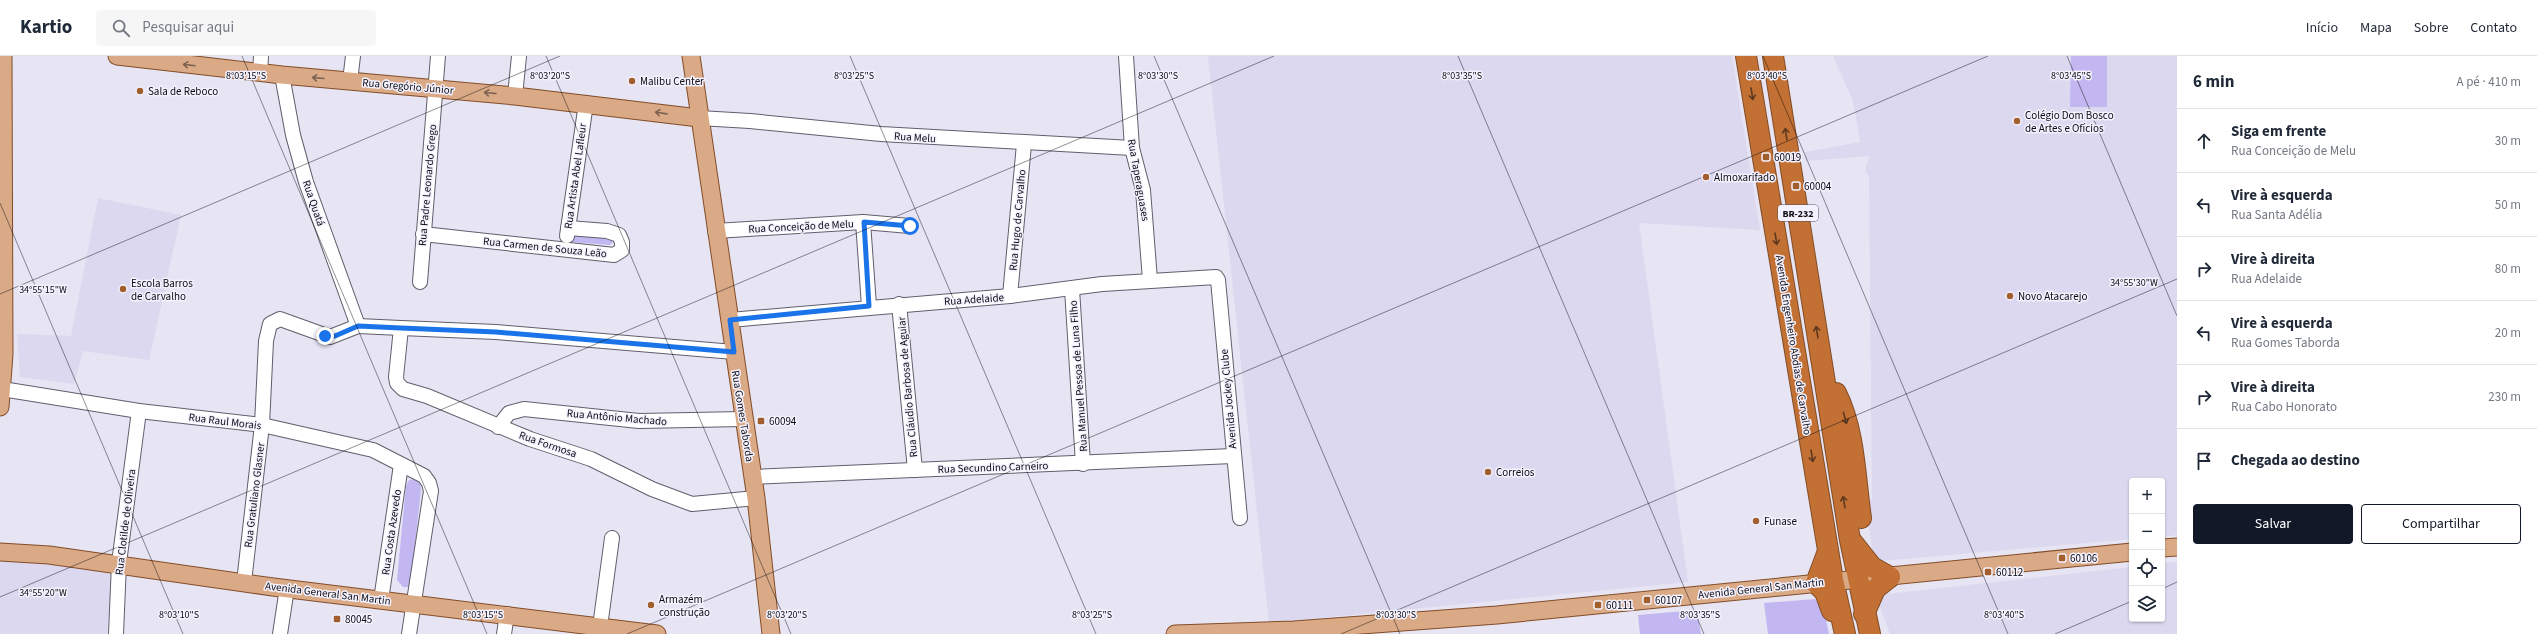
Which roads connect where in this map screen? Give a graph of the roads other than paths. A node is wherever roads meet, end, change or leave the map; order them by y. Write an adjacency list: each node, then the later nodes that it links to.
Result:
1 (3, 56): 38 (main road)
2 (353, 56): 12 (street)
3 (438, 56): 13 (street, Rua Padre Leonardo Grego)
4 (519, 56): 14 (street)
5 (691, 56): 16 (main road, Rua Gomes Taborda)
6 (1126, 56): 18 (street, Rua Taperaguases)
7 (1746, 56): 35 (highway, Avenida Engenheiro Abdias de Carvalho / BR-232, one-way to 35)
8 (1773, 56): 37 (highway, BR-232, one-way to 8)
9 (125, 57): 10 (main road, Rua Gregório Júnior, one-way to 9)
10 (261, 64): 11 (main road, Rua Gregório Júnior)
11 (282, 75): 12 (main road, Rua Gregório Júnior, one-way to 11); 33 (street, Rua Quatá)
12 (350, 81): 13 (main road, Rua Gregório Júnior)
13 (436, 88): 14 (main road, Rua Gregório Júnior, one-way to 13); 23 (street, Rua Padre Leonardo Grego)
14 (514, 96): 15 (main road, Rua Gregório Júnior)
15 (586, 103): 16 (main road, Rua Gregório Júnior, one-way to 15); 21 (street, Rua Artista Abel Lafleur)
16 (699, 118): 17 (street, Rua Melu); 22 (main road, Rua Gomes Taborda)
17 (1024, 144): 18 (street, Rua Melu); 29 (street, Rua Hugo de Carvalho)
18 (1132, 148): 25 (street, Rua Taperaguases)
19 (864, 222): 20 (street, Rua Conceição de Melu); 22 (street, Rua Conceição de Melu); 31 (street)
20 (910, 226)
21 (568, 228): 24 (street, Rua Artista Abel Lafleur); 24 (street, Rua Carmen de Souza Leão)
22 (715, 231): 32 (main road, Rua Gomes Taborda)
23 (423, 234): 24 (street, Rua Carmen de Souza Leão); 27 (street, Rua Padre Leonardo Grego)
24 (566, 248)
25 (1150, 280): 26 (street, Rua Adelaide); 28 (street, Rua Adelaide)
26 (1218, 280): 44 (street, Avenida Jockey Clube)
27 (420, 282)
28 (1072, 289): 29 (street, Rua Adelaide); 45 (street, Rua Manuel Pessoa de Luna Filho)
29 (1010, 296): 30 (street, Rua Adelaide)
30 (899, 304): 31 (street, Rua Adelaide); 47 (street, Rua Cláudio Barbosa de Aguiar)
31 (869, 306): 32 (street, Rua Adelaide)
32 (730, 320): 36 (main road, Rua Gomes Taborda)
33 (358, 326): 34 (street); 42 (street, Rua Gratuliano Glasner)
34 (401, 328): 36 (street); 43 (street, Rua Formosa)
35 (1792, 335): 37 (highway); 60 (highway, Avenida Engenheiro Abdias de Carvalho / BR-232, one-way to 60)
36 (734, 352): 41 (main road, Rua Gomes Taborda)
37 (1823, 370): 57 (highway, BR-232, one-way to 37); 57 (highway, one-way to 57)
38 (2, 389): 39 (main road); 40 (street, Rua Raul Morais)
39 (0, 407)
40 (139, 411): 42 (street, Rua Raul Morais); 56 (street, Rua Clotilde de Oliveira)
41 (743, 419): 43 (street, Rua Antônio Machado); 48 (main road, Rua Gomes Taborda)
42 (262, 425): 46 (street, Rua Raul Morais); 59 (street, Rua Gratuliano Glasner)
43 (498, 427): 49 (street, Rua Formosa)
44 (1233, 456): 45 (street, Rua Secundino Carneiro); 50 (street, Avenida Jockey Clube)
45 (1083, 464): 47 (street, Rua Secundino Carneiro)
46 (401, 465): 62 (street, Rua Costa Azevedo); 63 (street, Rua Raul Morais)
47 (915, 470): 48 (street, Rua Secundino Carneiro)
48 (753, 477): 49 (main road, Rua Gomes Taborda)
49 (756, 498): 73 (main road, Rua Gomes Taborda)
50 (1240, 518)
51 (612, 538): 67 (street)
52 (2177, 547): 53 (main road)
53 (2165, 548)
54 (1, 551): 56 (main road, Avenida General San Martin)
55 (2129, 552): 58 (main road)
56 (118, 563): 59 (main road, Avenida General San Martin); 68 (street, Rua Clotilde de Oliveira)
57 (1863, 571): 58 (highway); 60 (main road, Avenida General San Martin); 65 (highway, BR-232)
58 (1890, 577): 65 (highway)
59 (244, 582): 61 (main road, Avenida General San Martin)
60 (1824, 582): 66 (highway, Avenida Engenheiro Abdias de Carvalho / BR-232); 74 (main road, Avenida General San Martin)
61 (287, 588): 62 (main road, Avenida General San Martin); 69 (street)
62 (381, 600): 63 (main road, Avenida General San Martin)
63 (414, 604): 64 (main road, Avenida General San Martin); 70 (street)
64 (506, 614): 67 (main road, Avenida General San Martin); 71 (street)
65 (1864, 614): 75 (highway, BR-232)
66 (1839, 622)
67 (600, 630): 72 (main road, Avenida General San Martin)
68 (116, 634)
69 (280, 634)
70 (409, 634)
71 (504, 634)
72 (657, 634)
73 (771, 634)
74 (1175, 634)
75 (1870, 634)

